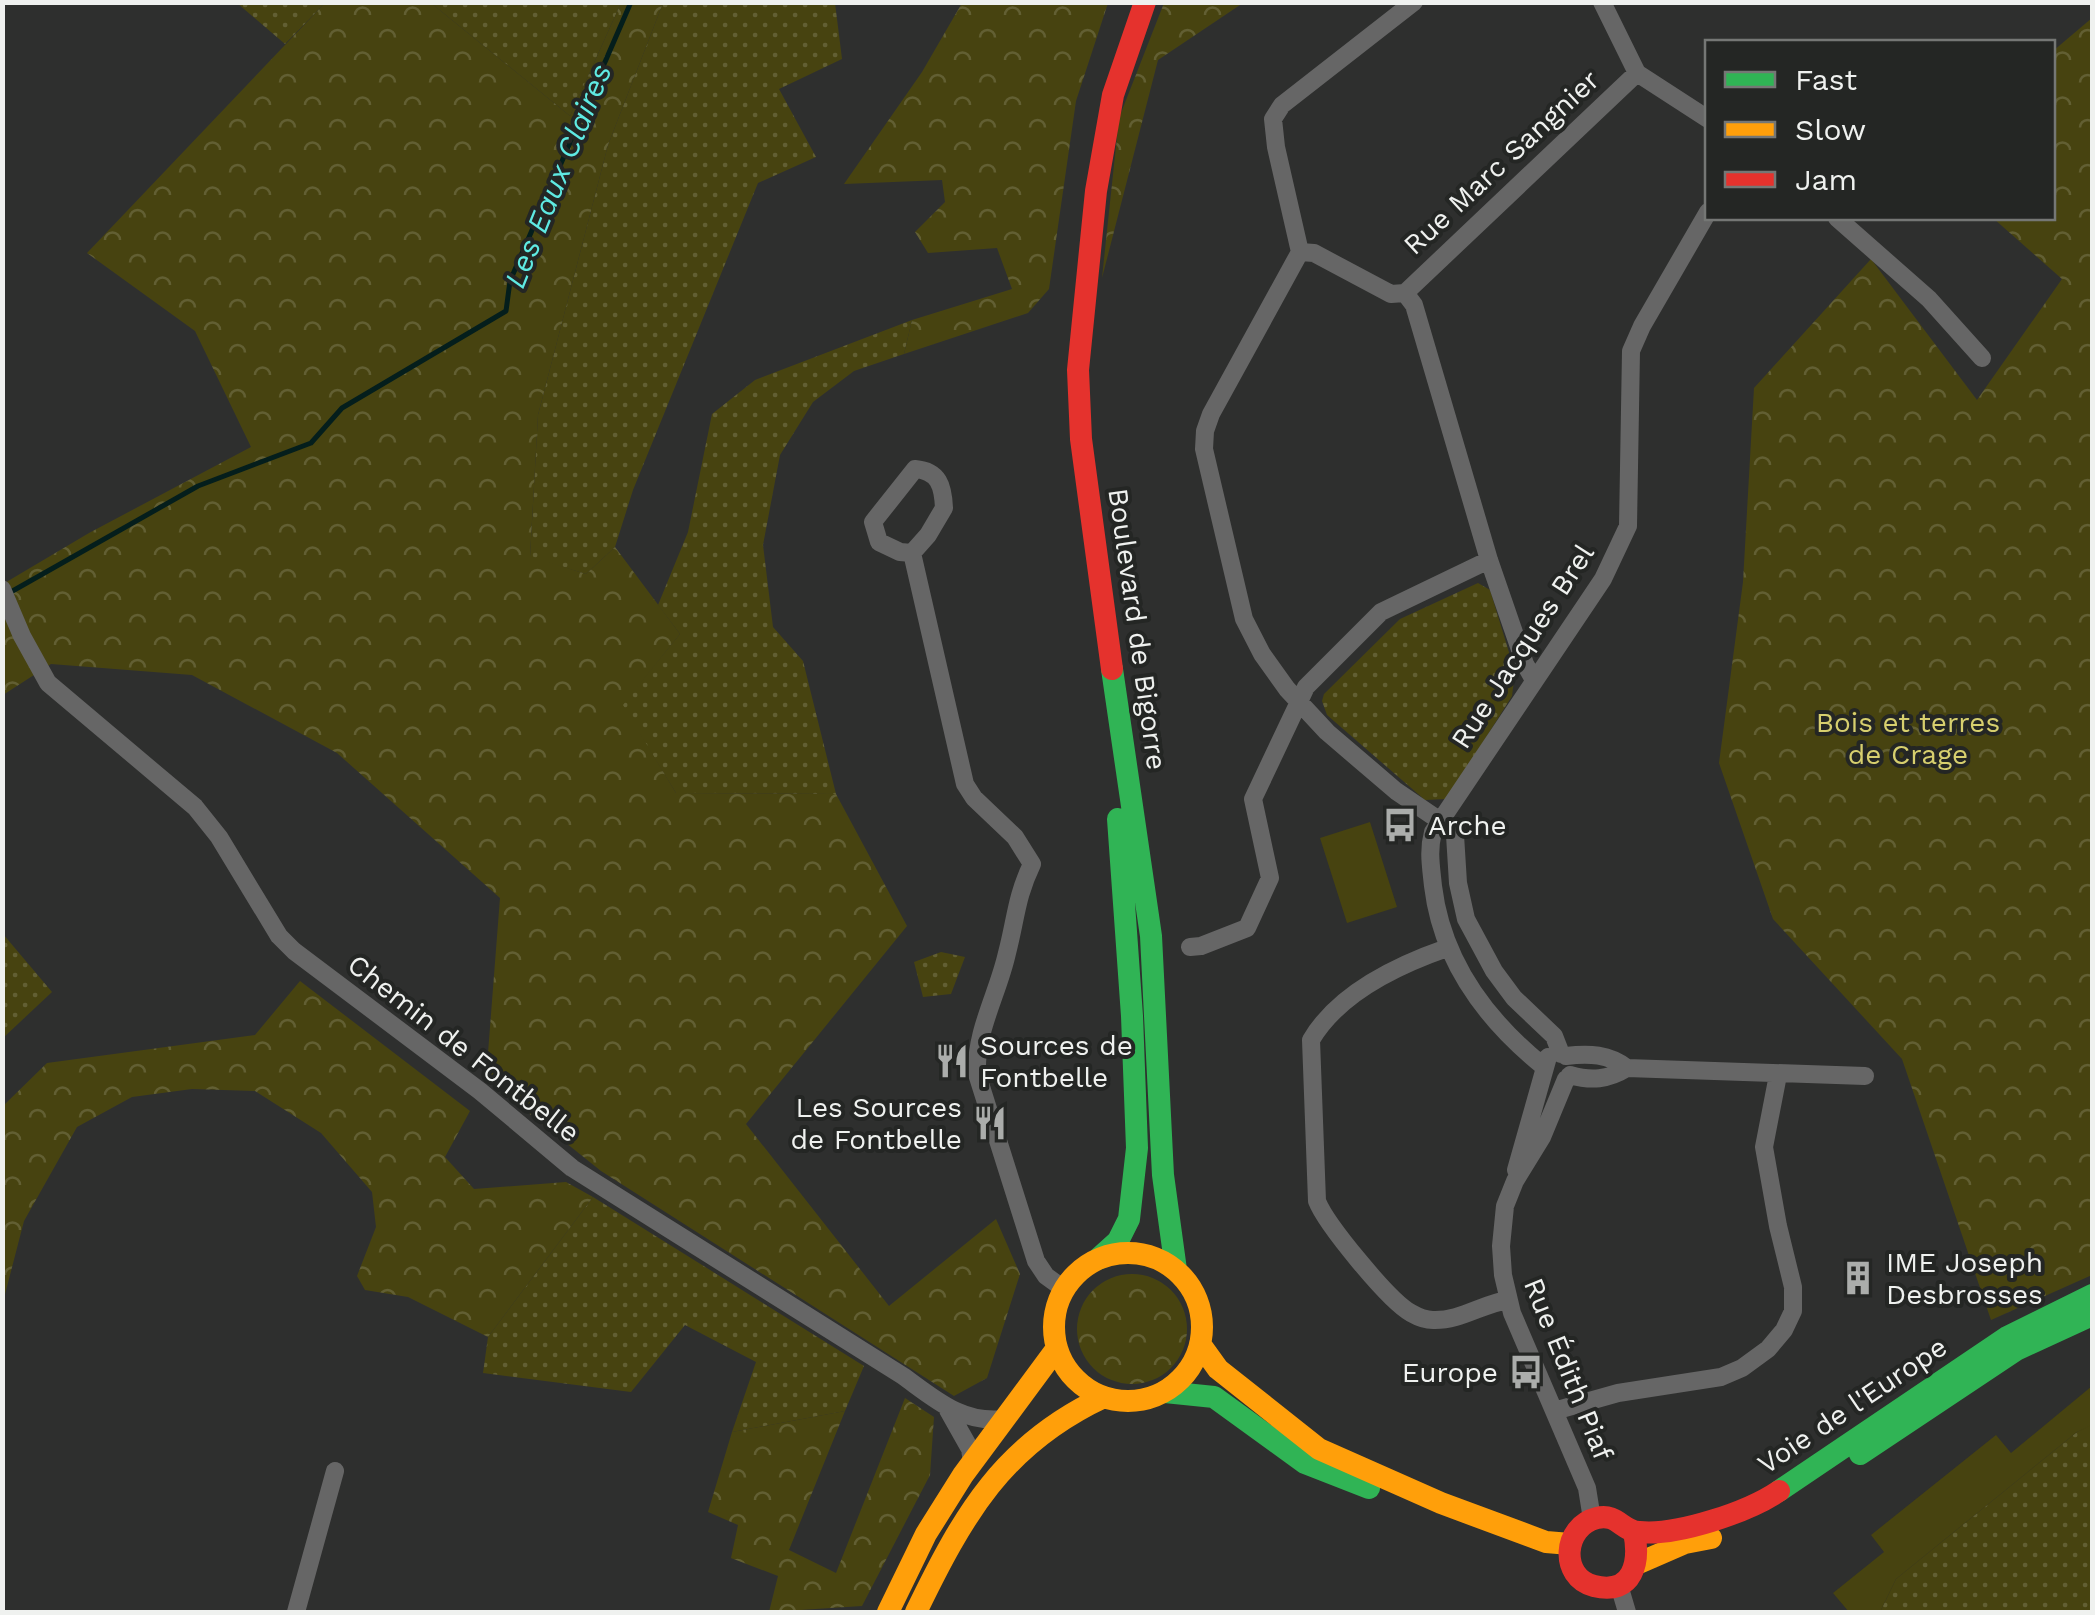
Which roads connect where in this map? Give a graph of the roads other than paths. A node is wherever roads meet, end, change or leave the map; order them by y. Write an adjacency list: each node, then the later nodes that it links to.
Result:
1 (1130, 2): 26 (main road, Boulevard de Bigorre)
2 (1145, 2): 27 (main road, Boulevard de Bigorre)
3 (1414, 2): 9 (street)
4 (1602, 2): 5 (street)
5 (1637, 73): 6 (street); 10 (street, Rue Marc Sangnier)
6 (1705, 117)
7 (1705, 217): 15 (street, Rue Jacques Brel)
8 (1839, 220): 11 (street)
9 (1300, 252): 10 (street); 16 (street)
10 (1405, 293): 13 (street)
11 (1982, 358)
12 (912, 552): 12 (street); 28 (street)
13 (1489, 560): 15 (street); 16 (street)
14 (6, 598): 36 (street, Chemin de Fontbelle)
15 (1534, 680): 17 (street, Rue Jacques Brel)
16 (1299, 701): 17 (street); 18 (street)
17 (1442, 823): 19 (street, Rue Jacques Brel); 20 (street)
18 (1190, 947)
19 (1447, 948): 21 (street, Rue Jacques Brel); 30 (street)
20 (1566, 1066): 21 (street); 22 (street); 22 (street); 25 (street, Rue Édith Piaf)
21 (1544, 1068): 25 (street, Rue Édith Piaf)
22 (1627, 1068): 23 (street)
23 (1778, 1075): 24 (street); 37 (street)
24 (1865, 1076)
25 (1515, 1181): 30 (street, Rue Édith Piaf)
26 (1098, 1259): 27 (main road); 28 (main road)
27 (1176, 1270): 32 (main road)
28 (1064, 1289): 33 (main road)
29 (2092, 1295): 43 (main road, Voie de l'Europe)
30 (1508, 1300): 37 (street, Rue Édith Piaf)
31 (2092, 1315): 45 (main road, Voie de l'Europe)
32 (1200, 1344): 34 (main road); 41 (main road)
33 (1057, 1348): 35 (main road); 38 (main road)
34 (1165, 1392): 35 (main road); 41 (main road)
35 (1104, 1397): 49 (main road)
36 (948, 1409): 38 (street, Chemin de Fontbelle); 39 (street)
37 (1554, 1412): 42 (street, Rue Édith Piaf)
38 (1004, 1419): 39 (main road)
39 (972, 1462): 48 (main road)
40 (335, 1471): 47 (street)
41 (1440, 1503): 44 (main road)
42 (1592, 1519): 43 (main road, Voie de l'Europe); 44 (main road)
43 (1634, 1532): 45 (main road)
44 (1570, 1544): 46 (main road)
45 (1639, 1563): 46 (main road, Voie de l'Europe)
46 (1619, 1585): 50 (street)
47 (296, 1612)
48 (888, 1612)
49 (916, 1612)
50 (1627, 1612)

